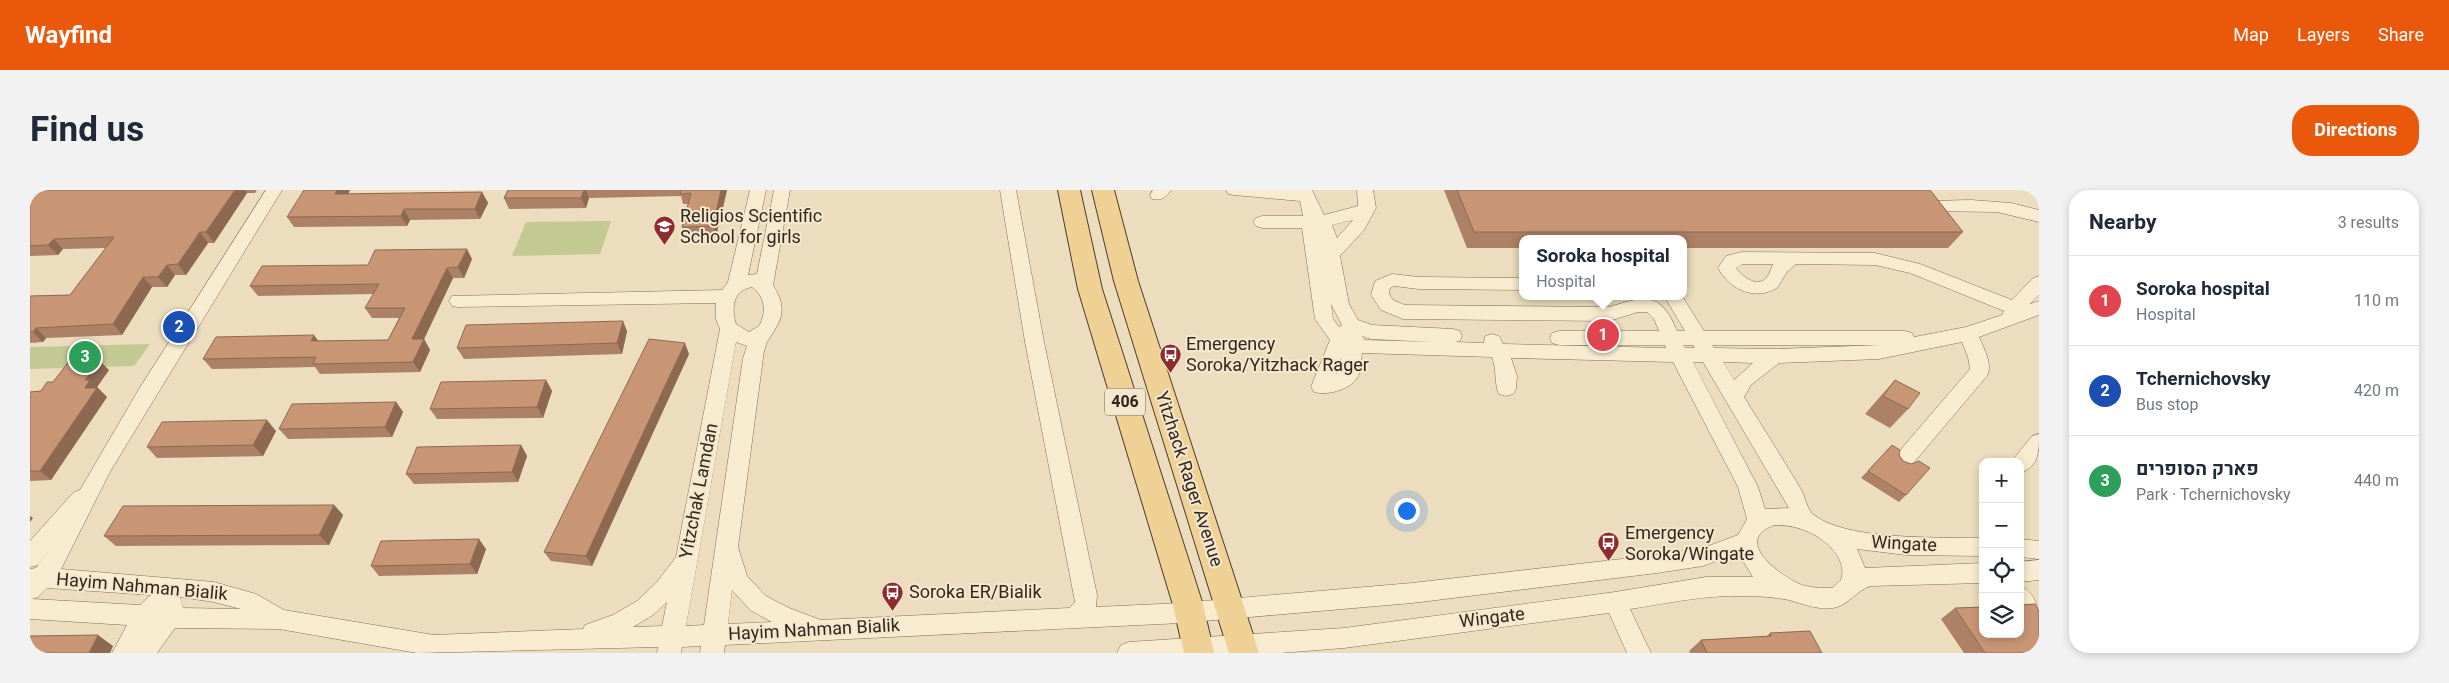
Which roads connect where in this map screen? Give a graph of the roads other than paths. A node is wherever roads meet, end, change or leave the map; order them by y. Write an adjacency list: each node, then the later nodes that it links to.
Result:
1 (274, 190): 37 (street)
2 (758, 190): 20 (street)
3 (782, 190): 19 (street)
4 (1008, 190): 63 (street)
5 (1068, 190): 59 (main road, Yitzhack Rager Avenue / 406)
6 (1103, 190): 57 (main road, Yitzhack Rager Avenue / 406)
7 (1234, 190): 9 (street)
8 (1365, 190): 11 (street)
9 (1259, 191): 12 (street); 12 (street)
10 (1929, 206): 13 (street)
11 (1368, 208): 12 (street); 14 (street)
12 (1313, 214): 14 (street); 15 (street); 28 (street)
13 (2039, 216)
14 (1358, 226): 15 (street)
15 (1331, 255): 28 (street)
16 (1793, 258): 24 (street)
17 (2039, 282): 24 (street)
18 (1519, 284): 23 (street)
19 (764, 285): 20 (street); 27 (street)
20 (732, 290): 22 (street); 25 (street)
21 (1674, 300): 31 (street)
22 (458, 301)
23 (1646, 301): 30 (street)
24 (2022, 312): 26 (street)
25 (729, 330): 27 (street); 42 (street, Yitzchak Lamdan)
26 (1968, 334): 29 (street); 36 (street)
27 (760, 336): 41 (street, Yitzchak Lamdan)
28 (1348, 336): 30 (street)
29 (1934, 339): 31 (street); 32 (street)
30 (1675, 347): 31 (street); 38 (street)
31 (1703, 347): 32 (street); 33 (street)
32 (1775, 356): 33 (street)
33 (1733, 398): 39 (street)
34 (2039, 442): 35 (street)
35 (2024, 460)
36 (1903, 461)
37 (89, 489): 47 (street); 52 (street)
38 (1758, 520): 39 (street); 43 (street)
39 (1804, 520): 40 (street)
40 (1826, 532): 44 (street, Wingate); 51 (street)
41 (728, 535): 65 (street); 69 (street, Yitzchak Lamdan)
42 (691, 536): 66 (street); 68 (street, Yitzchak Lamdan)
43 (1746, 541): 54 (street); 57 (street, Wingate)
44 (1979, 547)
45 (2024, 548): 46 (street)
46 (2039, 550)
47 (30, 558)
48 (2039, 570): 49 (street)
49 (2024, 572)
50 (1979, 574): 51 (street, Wingate)
51 (1853, 581): 54 (street)
52 (34, 582): 53 (street, Hayim Nahman Bialik)
53 (176, 587): 60 (street); 61 (street); 62 (street, Hayim Nahman Bialik)
54 (1786, 590): 55 (street, Wingate)
55 (1616, 602): 70 (street, Wingate); 76 (street)
56 (2024, 602): 64 (street)
57 (1230, 607): 59 (street, Wingate); 70 (main road, Yitzhack Rager Avenue / 406)
58 (30, 609): 60 (street, Hayim Nahman Bialik)
59 (1190, 612): 63 (street, Hayim Nahman Bialik); 71 (main road, Yitzhack Rager Avenue / 406)
60 (145, 615): 61 (street, Hayim Nahman Bialik); 72 (street)
61 (169, 617): 62 (street, Hayim Nahman Bialik); 73 (street)
62 (279, 618): 67 (street, Hayim Nahman Bialik)
63 (1070, 618): 65 (street, Hayim Nahman Bialik)
64 (2039, 623)
65 (832, 629): 69 (street, Hayim Nahman Bialik)
66 (566, 640): 67 (street, Hayim Nahman Bialik); 68 (street, Hayim Nahman Bialik)
67 (437, 644): 74 (street, Hayim Nahman Bialik)
68 (670, 644): 69 (street, Hayim Nahman Bialik)
69 (714, 644)
70 (1243, 650): 71 (street, Wingate)
71 (1199, 651): 75 (street)
72 (124, 653)
73 (144, 653)
74 (472, 653)
75 (1129, 653)
76 (1638, 653)

